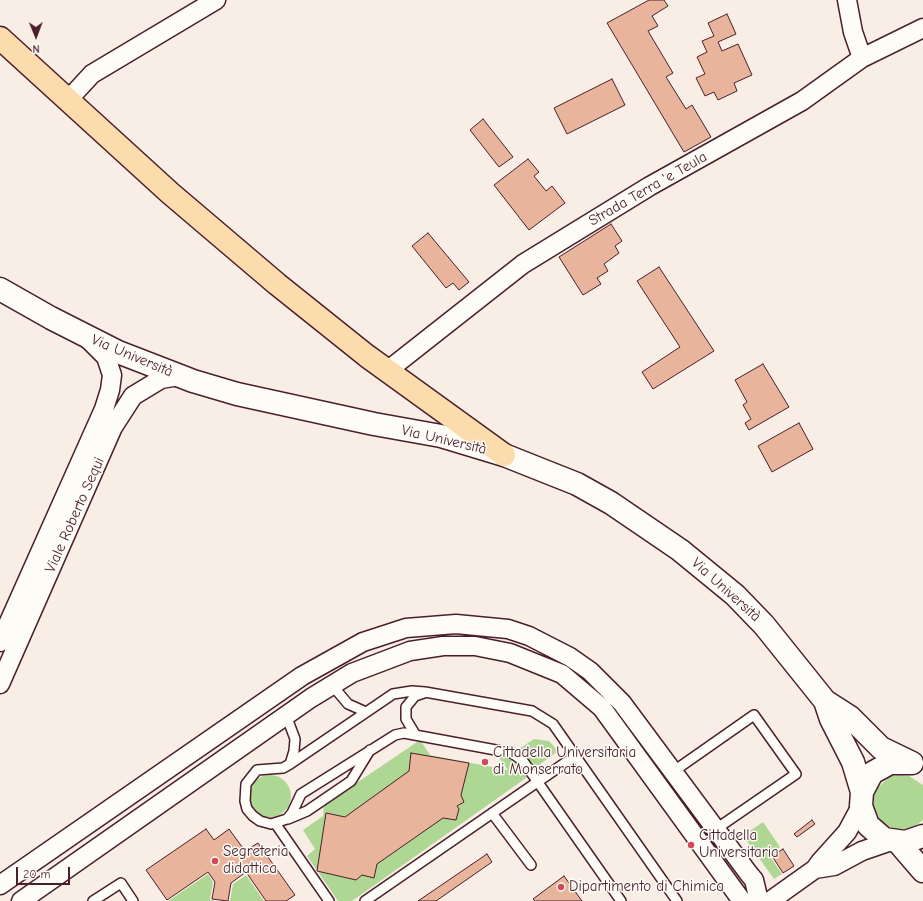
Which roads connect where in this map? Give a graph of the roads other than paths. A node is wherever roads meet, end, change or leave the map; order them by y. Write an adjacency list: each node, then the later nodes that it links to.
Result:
1 (216, 0): 6 (street)
2 (847, 0): 5 (street)
3 (923, 28): 5 (street, Strada Terra 'e Teula)
4 (0, 38): 6 (highway)
5 (862, 58): 9 (street, Strada Terra 'e Teula)
6 (68, 100): 9 (highway)
7 (0, 289): 8 (main road, Via Università)
8 (86, 336): 10 (main road, Via Università); 12 (street, Viale Roberto Sequi)
9 (387, 371): 11 (highway)
10 (179, 376): 11 (main road, Via Università); 13 (street, Viale Roberto Sequi)
11 (504, 454): 16 (main road, Via Università)
12 (2, 632)
13 (0, 684)
14 (332, 685): 17 (lane); 18 (street); 44 (street)
15 (425, 692): 17 (lane); 19 (lane); 21 (lane)
16 (825, 701): 23 (main road, Via Università); 26 (main road, Via Università)
17 (366, 712): 22 (lane)
18 (286, 716): 22 (lane); 38 (street)
19 (415, 734): 20 (lane); 25 (lane)
20 (372, 748): 28 (lane); 28 (lane)
21 (575, 756): 25 (lane); 43 (lane)
22 (290, 764): 29 (lane)
23 (917, 765): 26 (main road)
24 (674, 771): 30 (street); 30 (lane); 36 (street)
25 (536, 782): 27 (lane); 42 (lane)
26 (861, 799): 32 (main road, Via Università); 34 (street)
27 (492, 813): 33 (lane); 37 (lane)
28 (287, 819): 29 (lane)
29 (275, 823): 41 (lane)
30 (716, 829): 45 (street)
31 (923, 836): 32 (main road)
32 (894, 842): 34 (street); 35 (main road)
33 (530, 865)
34 (815, 869): 46 (street)
35 (923, 871)
36 (0, 885)
37 (371, 899)
38 (21, 901)
39 (93, 901): 40 (lane)
40 (133, 901)
41 (329, 901)
42 (622, 901)
43 (677, 901)
44 (742, 901)
45 (759, 901)
46 (770, 901)

